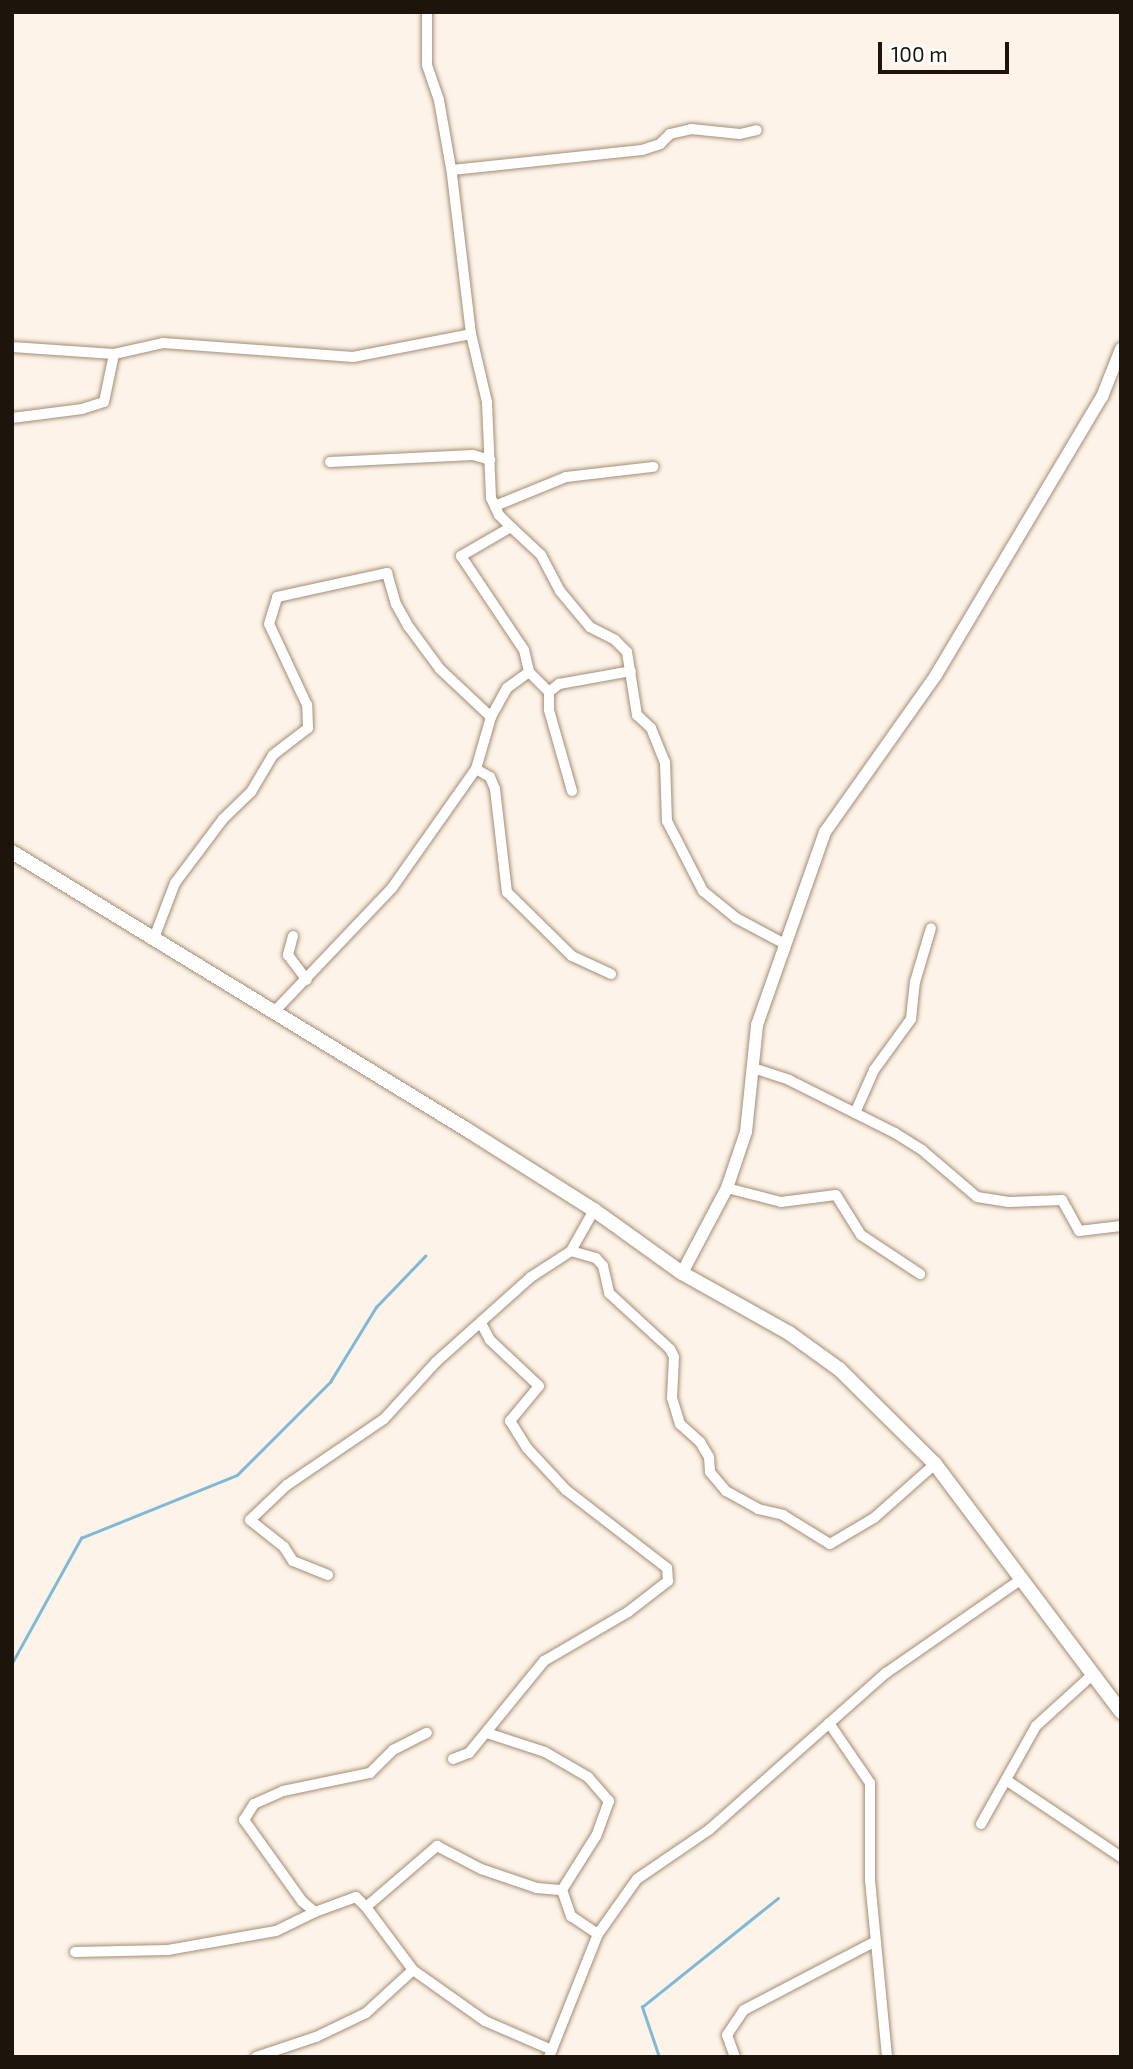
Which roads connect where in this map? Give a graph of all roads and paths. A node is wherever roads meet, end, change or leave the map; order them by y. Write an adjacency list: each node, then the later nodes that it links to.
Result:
1 (427, 12): 3 (street)
2 (757, 130): 3 (street)
3 (452, 170): 4 (street)
4 (471, 334): 7 (street); 9 (street)
5 (12, 347): 7 (street)
6 (1121, 349): 24 (street)
7 (114, 354): 8 (street)
8 (12, 418)
9 (490, 460): 10 (street); 12 (street)
10 (330, 462)
11 (653, 467): 12 (street)
12 (495, 506): 13 (street)
13 (512, 527): 14 (street); 15 (street)
14 (631, 671): 16 (street); 24 (street)
15 (529, 672): 16 (street); 17 (street)
16 (549, 692): 19 (street)
17 (491, 718): 18 (street); 23 (street)
18 (476, 769): 25 (street); 26 (street)
19 (572, 791)
20 (12, 852): 23 (main road)
21 (931, 928): 29 (street)
22 (293, 936): 26 (street)
23 (153, 938): 27 (main road)
24 (785, 944): 28 (street)
25 (611, 974)
26 (307, 980): 27 (street)
27 (274, 1012): 31 (main road)
28 (753, 1068): 29 (street); 30 (street)
29 (855, 1113): 32 (street)
30 (727, 1188): 34 (street); 35 (street)
31 (594, 1210): 33 (street); 34 (main road)
32 (1121, 1226)
33 (571, 1251): 36 (street); 37 (street)
34 (682, 1273): 37 (main road)
35 (920, 1274)
36 (481, 1323): 38 (street); 44 (street)
37 (935, 1464): 39 (main road)
38 (328, 1575)
39 (1022, 1579): 40 (main road); 42 (street)
40 (1091, 1676): 41 (main road); 46 (street)
41 (1121, 1712)
42 (829, 1723): 52 (street); 53 (street)
43 (426, 1733): 51 (street)
44 (487, 1733): 45 (street); 49 (street)
45 (453, 1759)
46 (1006, 1780): 47 (street); 48 (street)
47 (981, 1824)
48 (1121, 1857)
49 (562, 1890): 50 (street); 52 (street)
50 (366, 1907): 51 (street); 55 (street)
51 (315, 1912): 54 (street)
52 (598, 1934): 56 (street)
53 (874, 1942): 58 (street); 59 (street)
54 (75, 1952)
55 (413, 1970): 56 (street); 57 (street)
56 (551, 2053)
57 (256, 2057)
58 (735, 2057)
59 (887, 2057)

